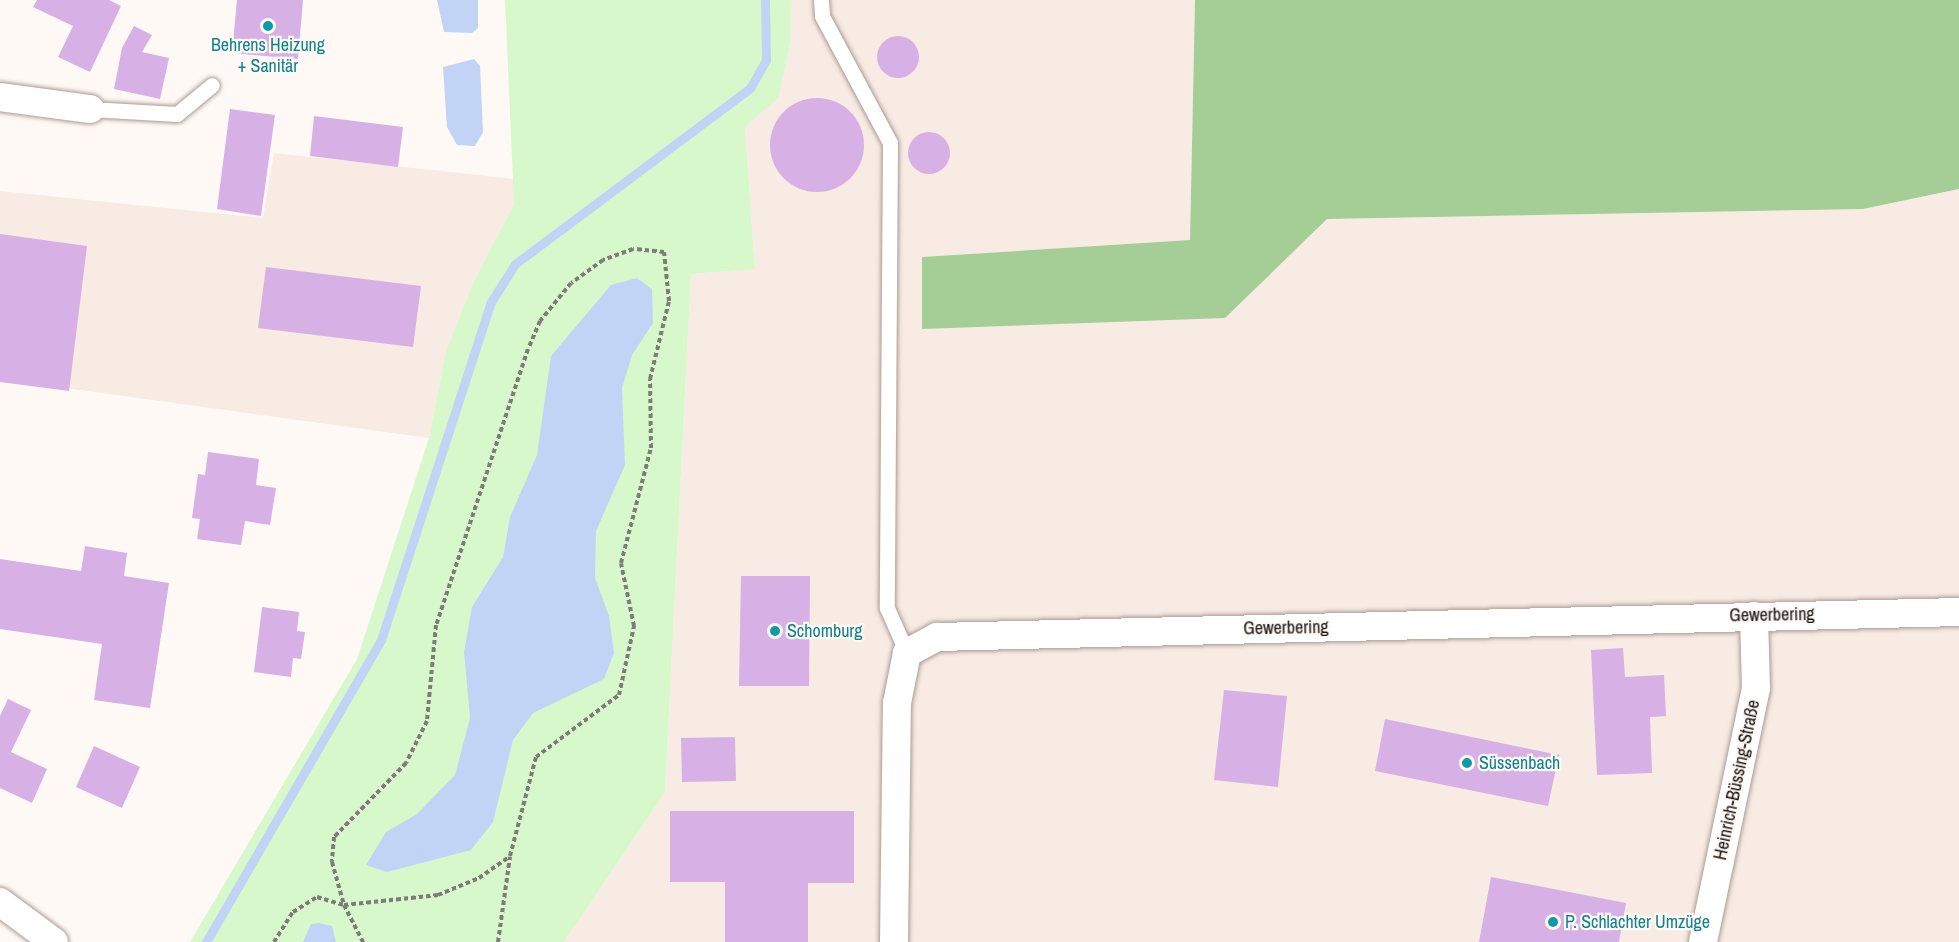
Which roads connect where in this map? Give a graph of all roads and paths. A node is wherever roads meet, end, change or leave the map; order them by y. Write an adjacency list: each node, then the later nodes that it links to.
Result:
1 (821, 0): 7 (lane)
2 (212, 86): 4 (lane)
3 (0, 97): 4 (street)
4 (90, 109)
5 (1959, 612): 6 (street, Gewerbering)
6 (1754, 616): 7 (street, Gewerbering); 16 (street, Heinrich-Büssing-Straße)
7 (907, 653): 15 (street)
8 (510, 856): 10 (path); 10 (path); 14 (path)
9 (0, 902): 11 (street)
10 (344, 905): 12 (path); 13 (path)
11 (54, 942)
12 (274, 942)
13 (363, 942)
14 (498, 942)
15 (894, 942)
16 (1703, 942)

